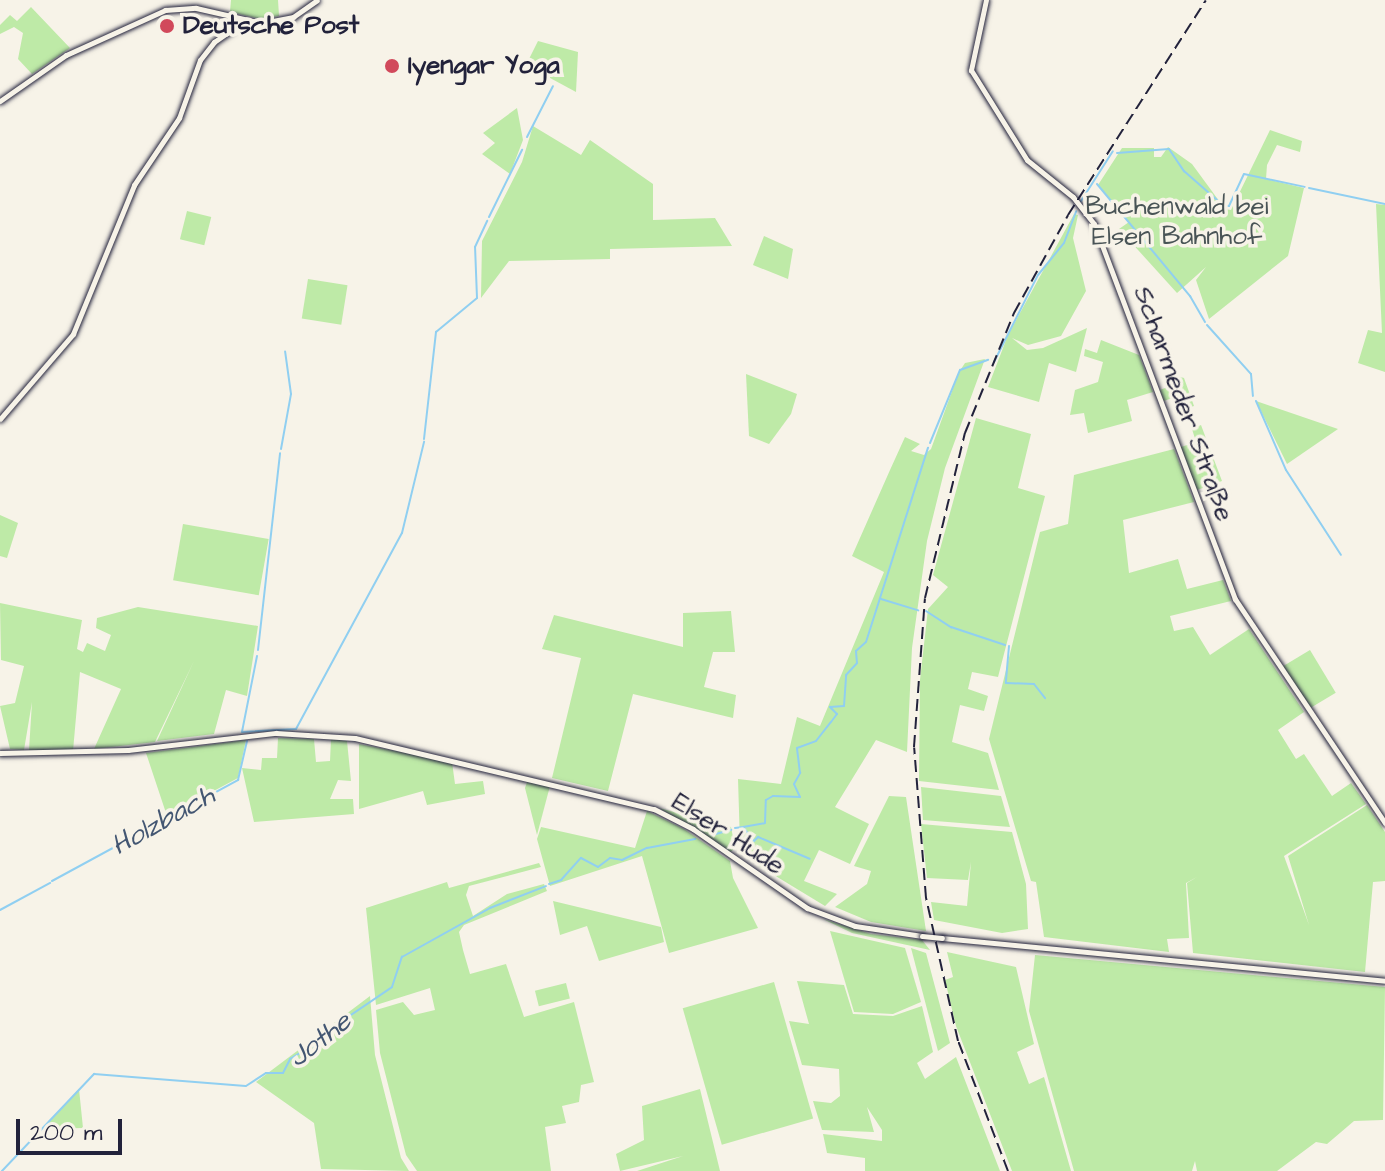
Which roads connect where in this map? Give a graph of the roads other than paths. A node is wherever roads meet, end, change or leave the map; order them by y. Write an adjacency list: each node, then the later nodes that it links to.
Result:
1 (317, 0): 3 (street)
2 (986, 0): 7 (street, Scharmeder Straße)
3 (246, 20): 4 (street); 5 (street)
4 (0, 101)
5 (0, 419)
6 (0, 753): 8 (street, Elser Hude, bridge)
7 (1385, 823)
8 (1385, 981)

